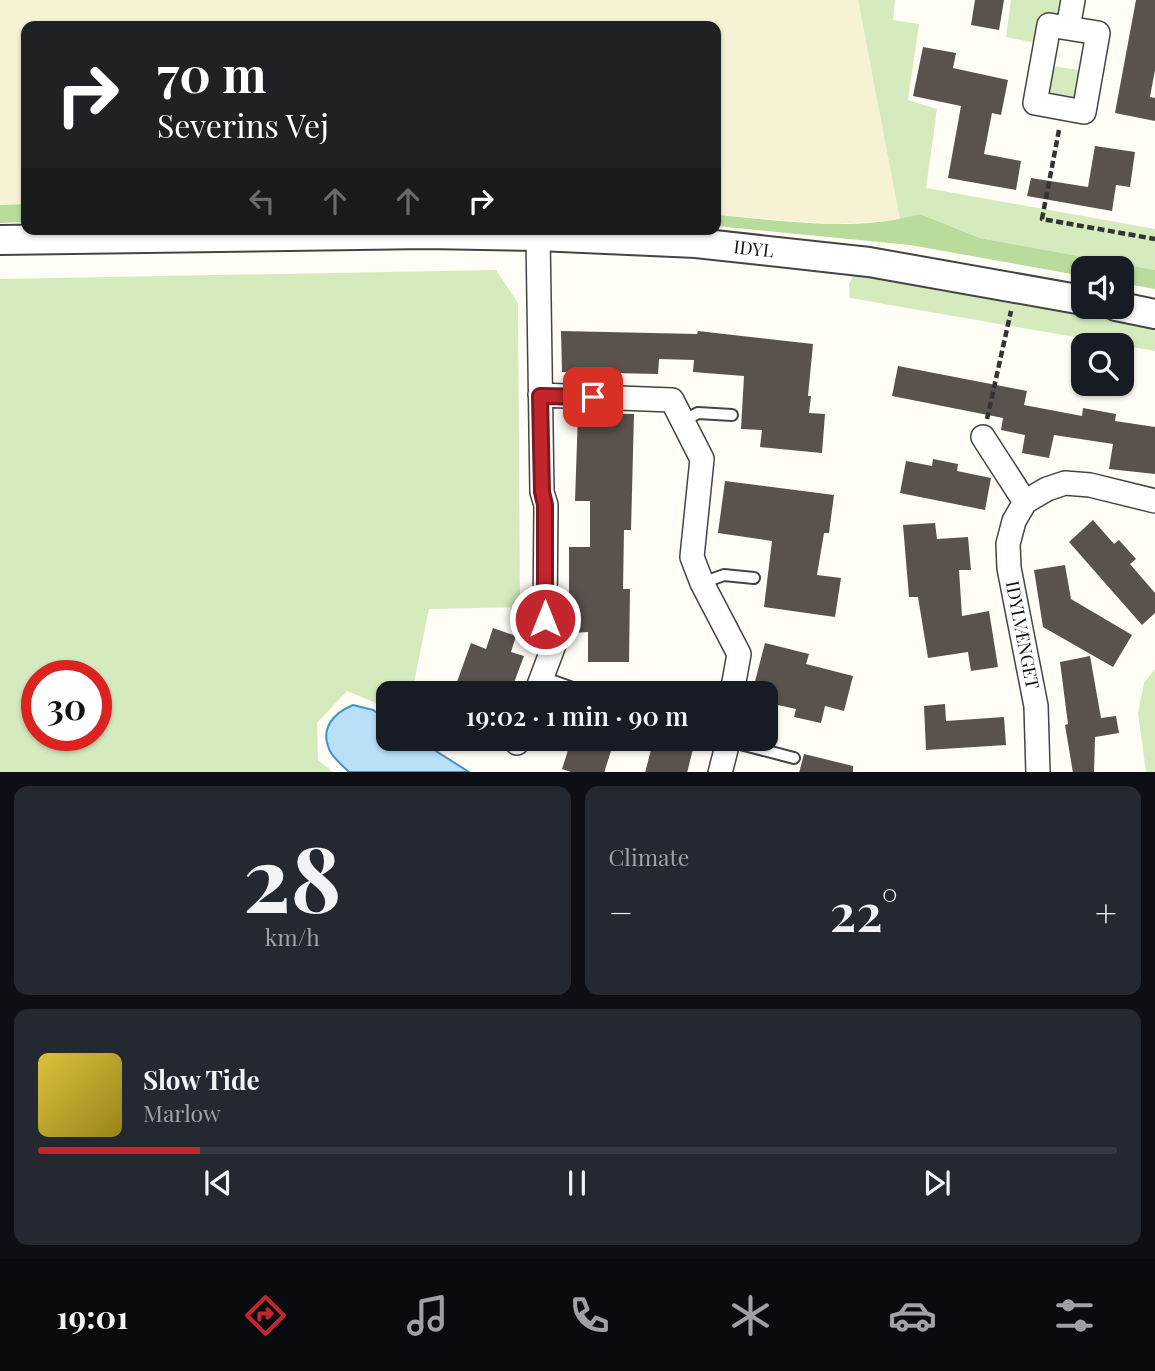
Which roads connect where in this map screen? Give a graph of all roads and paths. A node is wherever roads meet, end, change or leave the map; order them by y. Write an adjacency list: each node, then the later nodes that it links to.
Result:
1 (1073, 0): 2 (street)
2 (1068, 28): 3 (street); 3 (street)
3 (1063, 108): 7 (path)
4 (238, 235): 8 (street, IDYL)
5 (412, 235): 6 (street, IDYL)
6 (538, 236): 9 (street, IDYL); 13 (street)
7 (1155, 239)
8 (0, 240)
9 (1017, 286): 10 (street, IDYL); 16 (path)
10 (1071, 297)
11 (1134, 310): 12 (street)
12 (1155, 314)
13 (540, 396): 15 (street); 21 (street)
14 (732, 415): 15 (lane)
15 (683, 421): 20 (street)
16 (983, 437): 18 (street)
17 (1155, 501): 18 (street)
18 (1025, 502): 27 (street, IDYLVÆNGET)
19 (754, 578): 20 (lane)
20 (702, 583): 22 (street)
21 (540, 681)
22 (735, 681)
23 (726, 751): 26 (street)
24 (769, 751): 25 (lane)
25 (794, 758)
26 (720, 772)
27 (1038, 772)

